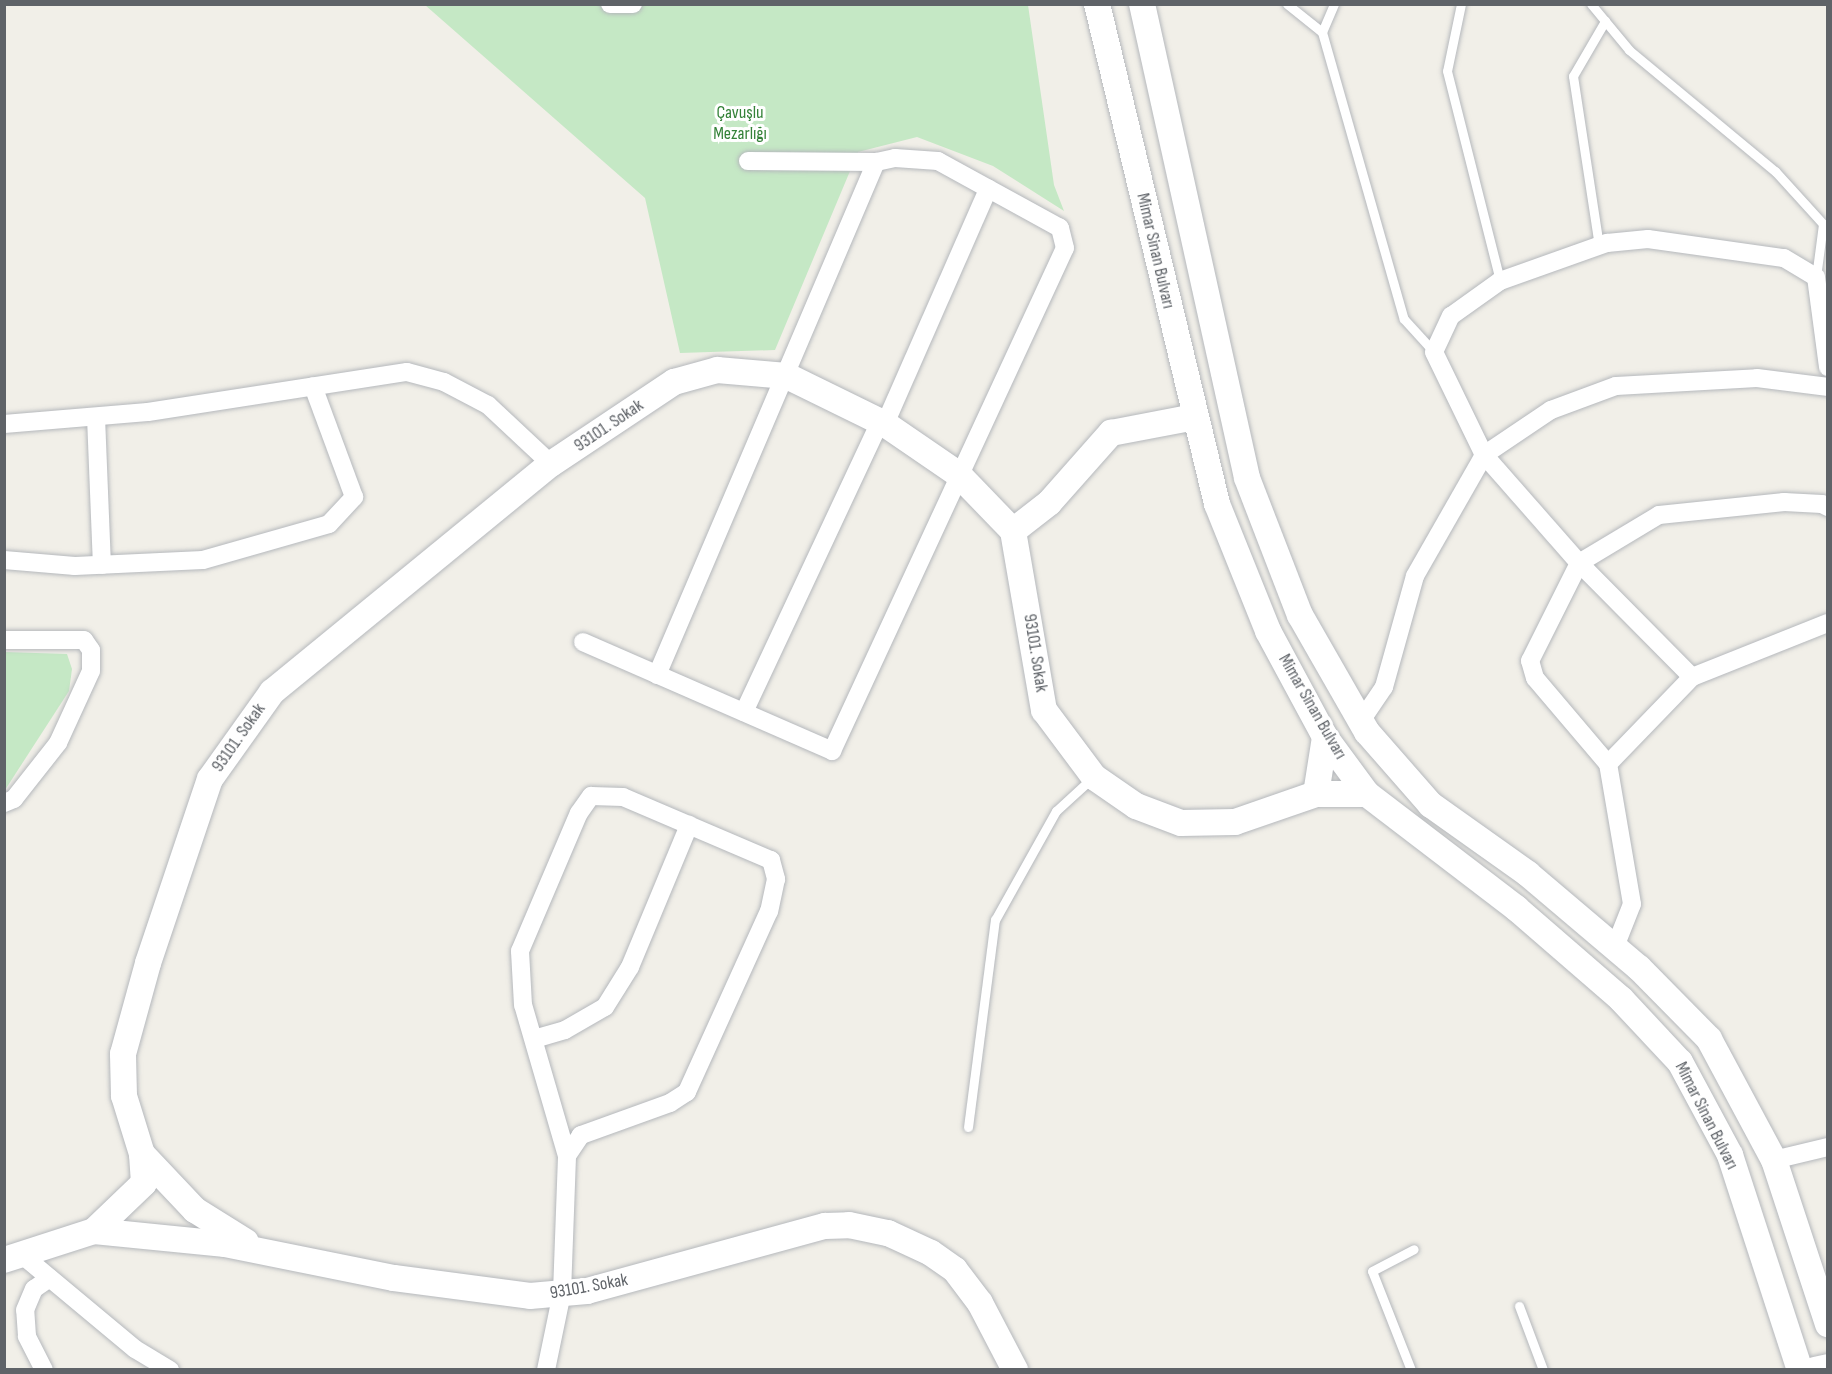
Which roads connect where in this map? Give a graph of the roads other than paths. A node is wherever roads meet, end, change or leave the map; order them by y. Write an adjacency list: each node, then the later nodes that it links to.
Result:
1 (610, 4): 2 (street)
2 (633, 4)
3 (1097, 4): 23 (street, Mimar Sinan Bulvarı)
4 (1142, 4): 40 (street, Mimar Sinan Bulvarı)
5 (1287, 4): 10 (lane)
6 (1334, 4): 10 (lane)
7 (1461, 4): 16 (lane)
8 (1591, 4): 9 (lane)
9 (1605, 21): 14 (lane); 15 (lane)
10 (1322, 32): 17 (lane)
11 (748, 161): 12 (street)
12 (876, 162): 13 (street); 19 (street)
13 (988, 189): 24 (street); 28 (street)
14 (1599, 246): 15 (street); 16 (street)
15 (1816, 277): 18 (street)
16 (1500, 281): 17 (street)
17 (1434, 352): 26 (street)
18 (1827, 368)
19 (787, 376): 24 (street, 93101. Sokak); 27 (street, 93101. Sokak); 37 (street)
20 (313, 386): 22 (street); 27 (street); 33 (street)
21 (1827, 387): 26 (street)
22 (96, 417): 25 (street); 33 (street)
23 (1195, 417): 30 (street); 41 (street, Mimar Sinan Bulvarı)
24 (883, 423): 28 (street, 93101. Sokak); 39 (street)
25 (4, 424)
26 (1484, 455): 32 (street); 40 (street)
27 (551, 464): 52 (street, 93101. Sokak)
28 (958, 474): 30 (street, 93101. Sokak); 39 (street)
29 (1827, 507): 32 (street)
30 (1013, 531): 43 (street, 93101. Sokak)
31 (4, 560): 33 (street)
32 (1579, 563): 38 (street); 42 (street)
33 (102, 565)
34 (1827, 623): 38 (street)
35 (4, 640): 46 (street)
36 (583, 642): 37 (street)
37 (657, 675): 39 (street)
38 (1692, 676): 42 (street)
39 (744, 712)
40 (1361, 721): 48 (street, Mimar Sinan Bulvarı)
41 (1325, 737): 44 (street); 45 (street, Mimar Sinan Bulvarı)
42 (1608, 764): 48 (street)
43 (1094, 777): 44 (street, 93101. Sokak); 50 (lane)
44 (1316, 794): 45 (street, 93101. Sokak)
45 (1367, 794): 70 (street, Mimar Sinan Bulvarı)
46 (4, 803)
47 (689, 825): 49 (street); 49 (street); 53 (street)
48 (1615, 947): 54 (street, Mimar Sinan Bulvarı)
49 (534, 1039): 53 (street)
50 (968, 1127)
51 (1827, 1148): 54 (street)
52 (142, 1154): 55 (street, 93101. Sokak); 58 (street)
53 (567, 1156): 60 (street)
54 (1774, 1160): 62 (street, Mimar Sinan Bulvarı)
55 (94, 1231): 57 (street, 93101. Sokak); 58 (street, 93101. Sokak)
56 (1414, 1249): 68 (lane)
57 (18, 1251): 59 (street)
58 (261, 1251): 60 (street, 93101. Sokak)
59 (50, 1278): 64 (street); 65 (street)
60 (561, 1293): 66 (street); 67 (street, 93101. Sokak)
61 (1519, 1306): 69 (lane)
62 (1827, 1324)
63 (1827, 1366): 71 (street)
64 (44, 1370)
65 (170, 1370)
66 (546, 1370)
67 (1015, 1370)
68 (1411, 1370)
69 (1543, 1370)
70 (1800, 1370)
71 (1815, 1370)

